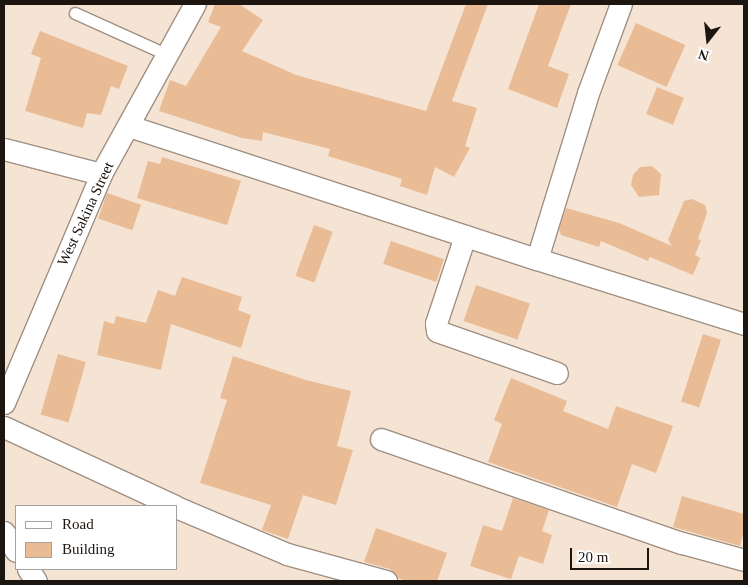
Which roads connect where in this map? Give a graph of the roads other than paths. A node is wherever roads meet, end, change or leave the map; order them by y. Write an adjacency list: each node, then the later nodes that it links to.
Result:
1 (195, 4): 4 (street, West Sakina Street)
2 (621, 4): 9 (street)
3 (75, 13): 4 (lane)
4 (168, 55): 5 (street, West Sakina Street)
5 (129, 126): 7 (street, West Sakina Street); 8 (street)
6 (4, 149): 7 (street)
7 (101, 174): 12 (street, West Sakina Street)
8 (465, 236): 9 (street); 11 (street)
9 (537, 259): 10 (street)
10 (744, 324)
11 (557, 372)
12 (4, 403)
13 (4, 427): 15 (street)
14 (381, 439): 19 (street)
15 (172, 505)
16 (178, 508): 22 (street)
17 (4, 532): 18 (street)
18 (15, 549)
19 (744, 560)
20 (29, 570): 21 (street)
21 (36, 581)
22 (386, 581)

